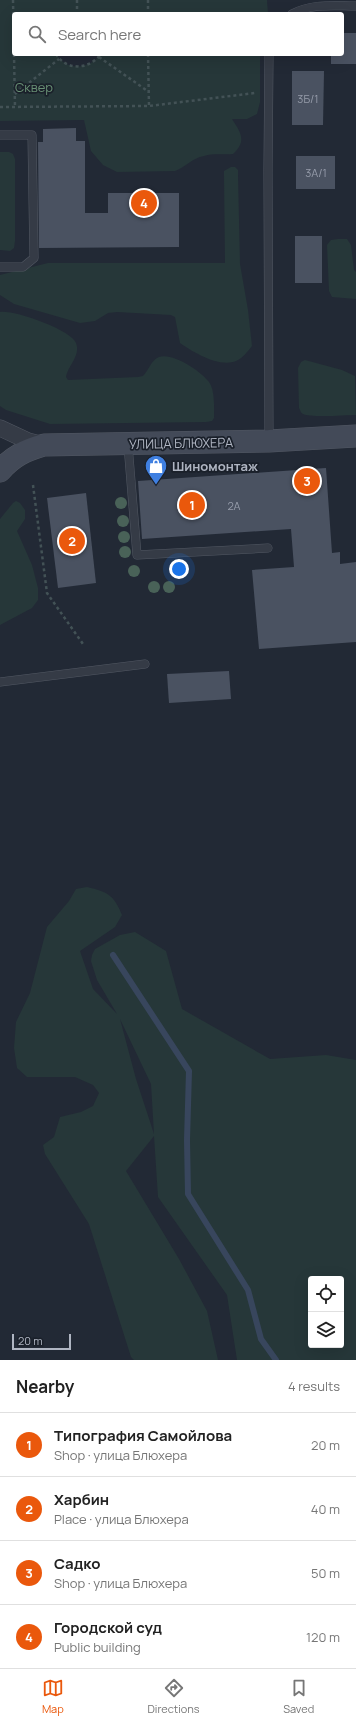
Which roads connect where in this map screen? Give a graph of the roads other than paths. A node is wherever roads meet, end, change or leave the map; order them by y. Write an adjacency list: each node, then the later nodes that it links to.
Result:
1 (356, 6): 2 (lane)
2 (295, 12)
3 (269, 56): 8 (lane)
4 (0, 135): 5 (lane)
5 (0, 267)
6 (0, 428): 10 (street)
7 (356, 436): 8 (street, УЛИЦА БЛЮХЕРА)
8 (269, 441): 9 (street, УЛИЦА БЛЮХЕРА)
9 (128, 444): 10 (street, УЛИЦА БЛЮХЕРА); 12 (lane)
10 (44, 445): 11 (street, УЛИЦА БЛЮХЕРА)
11 (5, 466)
12 (268, 548)
13 (145, 664): 14 (lane)
14 (0, 682)

